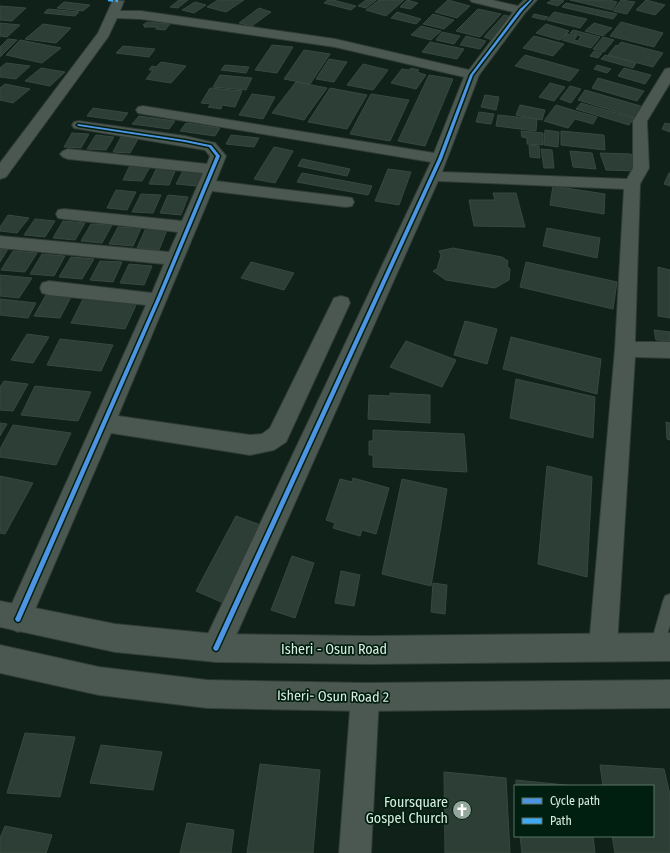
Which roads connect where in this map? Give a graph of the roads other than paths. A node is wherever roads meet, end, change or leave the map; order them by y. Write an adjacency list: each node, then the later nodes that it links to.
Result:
1 (117, 0): 4 (street)
2 (476, 0): 3 (street)
3 (526, 5): 6 (street)
4 (112, 14): 6 (street); 11 (street)
5 (670, 72): 13 (street)
6 (472, 75): 10 (street)
7 (143, 110): 10 (street)
8 (79, 125): 12 (street)
9 (68, 154): 12 (street)
10 (436, 168): 13 (street); 29 (street)
11 (0, 174)
12 (210, 177): 14 (street); 16 (street)
13 (632, 184): 22 (street)
14 (346, 202)
15 (64, 214): 16 (street)
16 (188, 227): 18 (street)
17 (0, 242): 18 (street)
18 (175, 258): 20 (street)
19 (49, 288): 20 (street)
20 (158, 300): 24 (street)
21 (340, 303): 24 (street)
22 (625, 349): 23 (street); 27 (street)
23 (670, 350)
24 (104, 423): 26 (street)
25 (670, 601): 28 (lane)
26 (9, 617): 29 (street, Isheri - Osun Road)
27 (603, 646): 28 (street, Isheri - Osun Road); 29 (street, Isheri - Osun Road)
28 (664, 647)
29 (216, 648)
30 (0, 659): 32 (street, Isheri- Osun Road 2)
31 (670, 694): 32 (street, Isheri- Osun Road 2)
32 (365, 697): 33 (street)
33 (355, 853)

